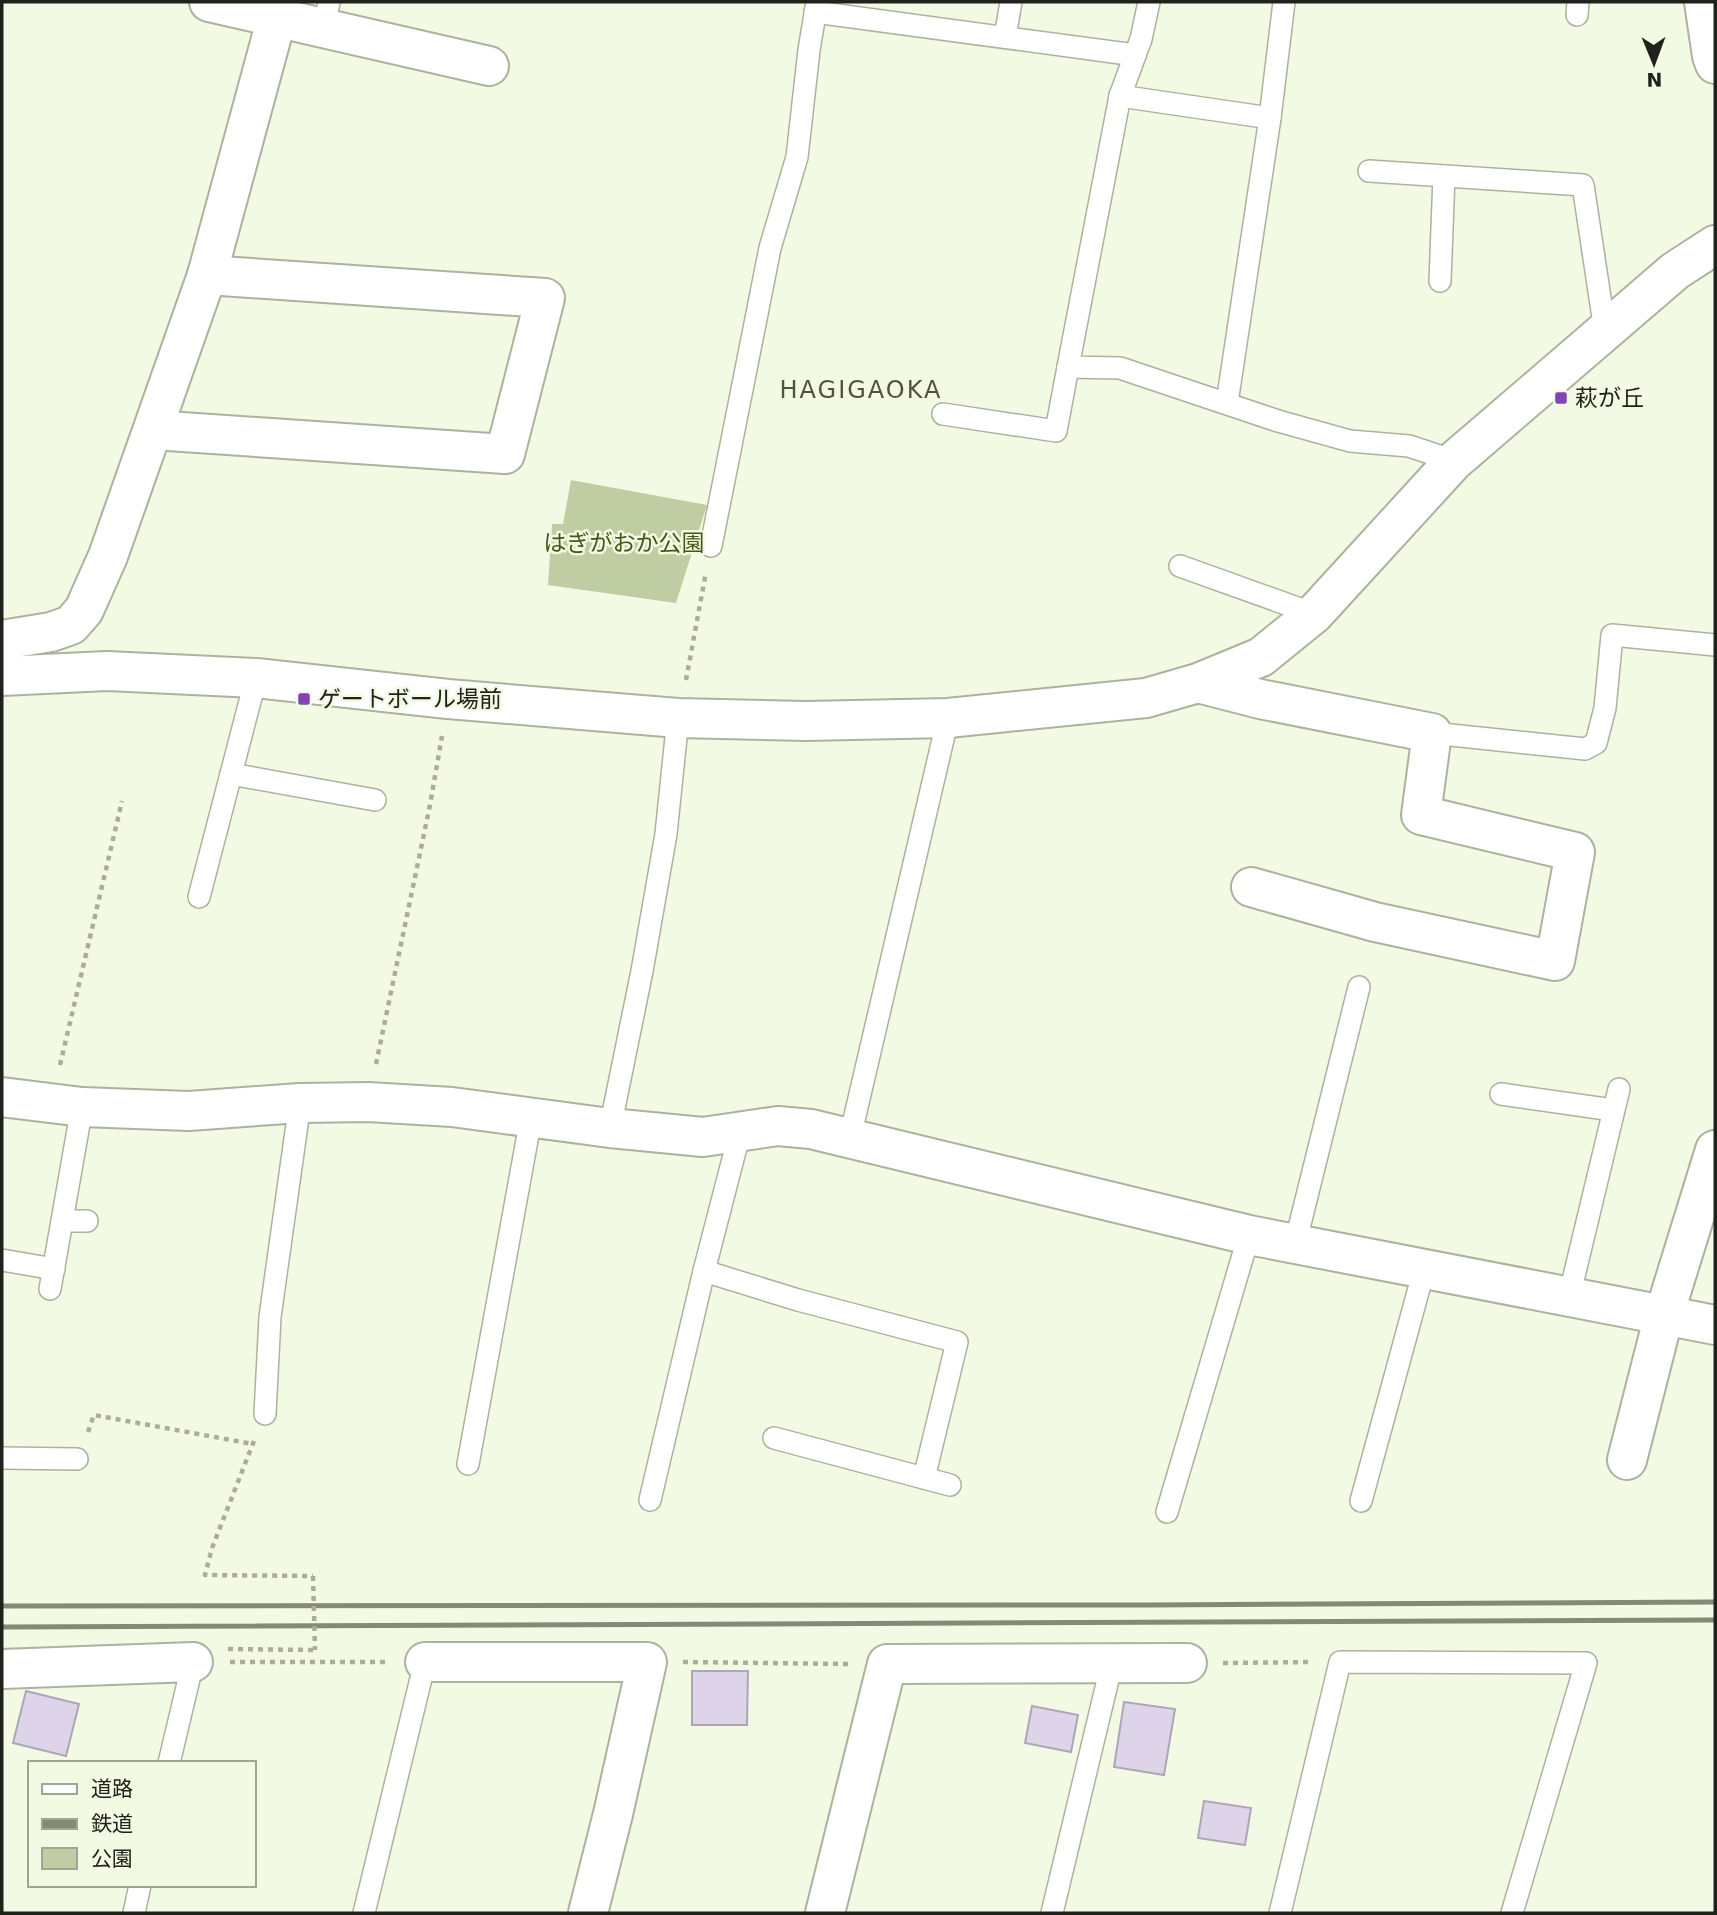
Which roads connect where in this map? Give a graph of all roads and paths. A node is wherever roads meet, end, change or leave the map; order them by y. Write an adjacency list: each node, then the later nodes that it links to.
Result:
1 (209, 2): 8 (street)
2 (1012, 2): 9 (lane)
3 (1149, 2): 10 (lane)
4 (1284, 2): 14 (lane)
5 (1704, 2): 11 (street)
6 (816, 7): 9 (lane); 26 (lane)
7 (326, 15): 8 (street); 12 (street)
8 (278, 17): 18 (street)
9 (1005, 37): 10 (lane)
10 (1135, 55): 13 (lane)
11 (1715, 64)
12 (489, 66)
13 (1120, 96): 14 (lane); 21 (lane)
14 (1270, 118): 22 (lane)
15 (1368, 171): 16 (lane)
16 (1444, 176): 19 (lane); 20 (lane)
17 (1715, 245): 20 (street)
18 (207, 275): 24 (street); 24 (street)
19 (1440, 281)
20 (1605, 331): 25 (street)
21 (1068, 367): 22 (lane); 23 (lane)
22 (1227, 403): 25 (lane)
23 (943, 414)
24 (153, 430): 29 (street)
25 (1454, 461): 28 (street)
26 (711, 546): 35 (path)
27 (1180, 566): 28 (lane)
28 (1314, 614): 33 (street)
29 (2, 640)
30 (1715, 645): 37 (lane)
31 (2, 676): 32 (street)
32 (256, 678): 34 (street); 38 (lane)
33 (1198, 683): 36 (street); 37 (street)
34 (448, 699): 35 (street); 47 (path)
35 (680, 710): 36 (street); 52 (lane)
36 (948, 718): 54 (lane)
37 (1432, 733): 41 (street)
38 (231, 774): 39 (lane); 42 (lane)
39 (375, 800)
40 (122, 801): 49 (path)
41 (1251, 887)
42 (199, 897)
43 (1359, 987): 59 (lane)
44 (1619, 1089): 50 (lane)
45 (1501, 1094): 50 (lane)
46 (2, 1097): 49 (street)
47 (368, 1102): 48 (street); 51 (street)
48 (300, 1103): 49 (street); 66 (lane)
49 (66, 1105): 56 (lane)
50 (1613, 1110): 63 (lane)
51 (531, 1118): 52 (street); 72 (lane)
52 (610, 1128): 53 (street)
53 (740, 1132): 54 (street); 62 (lane)
54 (850, 1137): 58 (street)
55 (1715, 1150): 64 (street)
56 (62, 1221): 57 (lane); 60 (lane)
57 (87, 1221)
58 (1249, 1235): 59 (street); 77 (lane)
59 (1296, 1244): 61 (street)
60 (2, 1260)
61 (1424, 1270): 63 (street); 76 (lane)
62 (704, 1271): 73 (lane); 75 (lane)
63 (1569, 1297): 64 (street)
64 (1664, 1315): 65 (street); 71 (street)
65 (1715, 1325)
66 (265, 1414): 68 (path)
67 (774, 1438): 73 (lane)
68 (253, 1444): 70 (path); 78 (path, bridge)
69 (2, 1458): 70 (lane)
70 (77, 1459)
71 (1627, 1460)
72 (468, 1464)
73 (924, 1478): 74 (lane)
74 (950, 1485)
75 (650, 1500)
76 (1360, 1501)
77 (1167, 1512)
78 (228, 1649)
79 (193, 1662): 80 (path); 86 (street); 87 (lane)
80 (425, 1662): 81 (street); 90 (lane)
81 (647, 1662): 85 (path); 91 (street)
82 (1340, 1662): 84 (path); 94 (lane); 95 (lane)
83 (1112, 1663): 84 (street); 85 (street); 93 (lane)
84 (1187, 1663)
85 (887, 1664): 92 (street)
86 (2, 1669)
87 (169, 1761)
88 (140, 1887): 89 (lane)
89 (134, 1913)
90 (364, 1913)
91 (588, 1913)
92 (825, 1913)
93 (1052, 1913)
94 (1280, 1913)
95 (1512, 1913)

